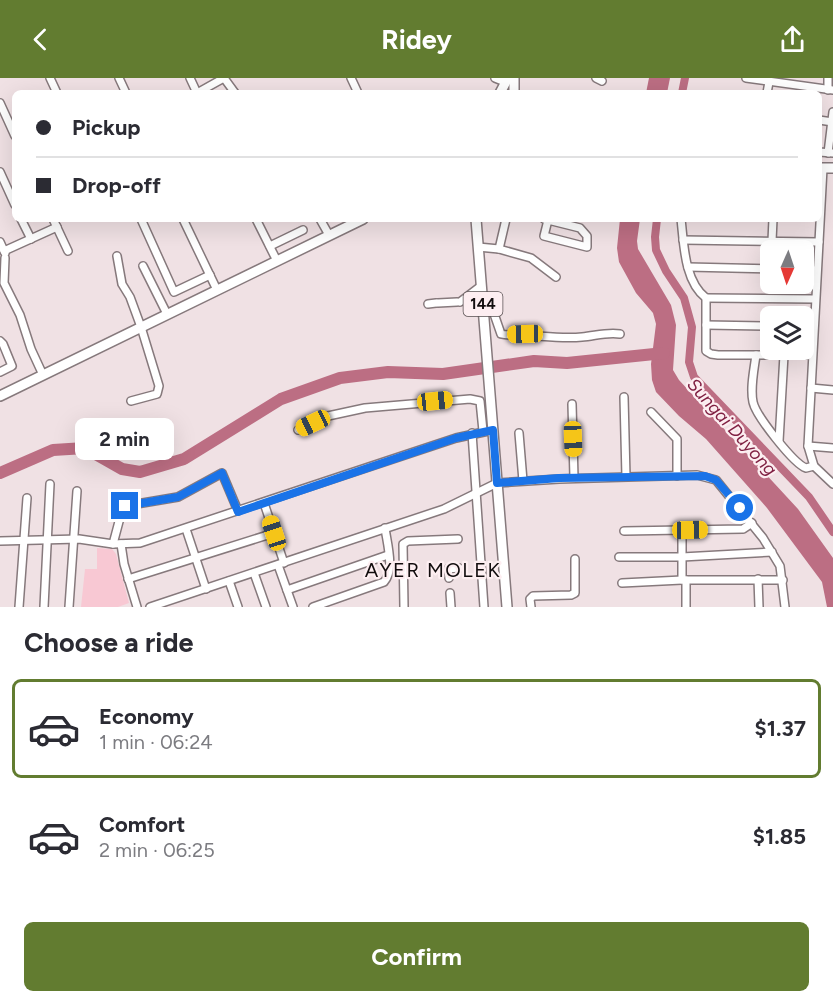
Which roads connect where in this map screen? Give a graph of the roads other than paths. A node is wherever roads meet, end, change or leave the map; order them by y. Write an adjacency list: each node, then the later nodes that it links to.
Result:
1 (495, 78): 4 (street)
2 (746, 78): 5 (street)
3 (828, 78): 9 (street)
4 (510, 79)
5 (769, 82): 8 (street); 9 (street)
6 (202, 90): 7 (street)
7 (232, 90)
8 (768, 90)
9 (830, 90)
10 (0, 103): 12 (street)
11 (833, 112): 13 (street)
12 (3, 120)
13 (832, 122): 14 (street)
14 (830, 153)
15 (0, 172): 16 (street)
16 (12, 198)
17 (22, 222): 34 (street)
18 (54, 222): 31 (street)
19 (145, 222): 52 (street)
20 (184, 222): 52 (street)
21 (258, 222): 41 (street)
22 (322, 222): 33 (street)
23 (357, 222): 33 (main road)
24 (477, 222): 42 (main road, 144)
25 (505, 222): 43 (street)
26 (546, 222): 27 (street)
27 (554, 222)
28 (681, 222): 35 (street)
29 (773, 222): 36 (street)
30 (820, 222): 40 (street)
31 (57, 227): 34 (street); 44 (street)
32 (303, 230): 41 (street)
33 (329, 235): 47 (main road)
34 (31, 239): 45 (street)
35 (683, 240): 37 (street); 49 (street)
36 (772, 240)
37 (760, 241)
38 (0, 242): 45 (street)
39 (814, 242): 40 (street)
40 (819, 242): 51 (street)
41 (270, 246): 47 (street)
42 (478, 247): 43 (street); 54 (main road, 144)
43 (499, 249): 53 (street)
44 (68, 251)
45 (5, 254): 72 (street)
46 (117, 256): 64 (street)
47 (277, 261): 55 (main road)
48 (143, 266): 61 (street)
49 (688, 267): 50 (street); 56 (street)
50 (760, 269)
51 (816, 270): 57 (street)
52 (210, 275): 55 (street)
53 (556, 277)
54 (481, 286): 58 (street); 59 (main road, 144)
55 (218, 290): 61 (main road)
56 (706, 298): 57 (street); 62 (street)
57 (814, 298): 60 (street)
58 (434, 303)
59 (483, 303): 65 (street); 81 (main road, 144)
60 (814, 306)
61 (166, 315): 64 (main road)
62 (706, 325): 63 (street); 67 (street)
63 (760, 326)
64 (141, 327): 72 (main road); 77 (street)
65 (620, 334)
66 (0, 340): 71 (street)
67 (756, 355): 68 (street); 85 (street)
68 (760, 355)
69 (784, 360): 85 (street)
70 (811, 360): 73 (street)
71 (0, 372)
72 (43, 375): 75 (main road)
73 (810, 388): 74 (street); 86 (street)
74 (833, 390)
75 (0, 396)
76 (624, 397): 92 (street)
77 (131, 401)
78 (572, 404): 93 (street)
79 (651, 412): 91 (street)
80 (298, 430): 82 (street)
81 (493, 430): 82 (street); 95 (main road, 144)
82 (483, 431): 83 (street)
83 (472, 433): 99 (street); 101 (street)
84 (519, 433): 94 (street)
85 (779, 441): 88 (street)
86 (808, 446): 87 (street); 88 (street)
87 (833, 448)
88 (814, 466): 89 (street)
89 (823, 475): 90 (street); 97 (street)
90 (833, 475)
91 (677, 476): 92 (street); 103 (street)
92 (626, 477): 93 (street)
93 (574, 478): 94 (street)
94 (523, 481): 95 (street)
95 (497, 483): 99 (street); 148 (main road, 144)
96 (50, 484): 111 (street)
97 (833, 484)
98 (77, 491): 112 (street)
99 (477, 493): 104 (street); 147 (street)
100 (27, 498): 110 (street)
101 (264, 503): 102 (street); 108 (street)
102 (238, 512): 105 (street); 114 (street)
103 (752, 523): 106 (street); 115 (street)
104 (385, 528): 116 (street); 121 (street)
105 (186, 529): 114 (street); 119 (street)
106 (682, 530): 107 (street); 117 (street)
107 (624, 531)
108 (274, 533): 119 (street); 121 (street)
109 (458, 539): 145 (street)
110 (25, 540): 111 (street); 113 (street); 135 (street)
111 (49, 540): 112 (street); 136 (street)
112 (73, 540): 114 (street); 137 (street)
113 (0, 541)
114 (117, 544): 125 (street)
115 (772, 552): 117 (street); 128 (street)
116 (388, 555): 132 (street); 144 (street)
117 (682, 556): 118 (street); 127 (street)
118 (619, 557)
119 (196, 559): 125 (street); 131 (street)
120 (575, 559): 149 (street)
121 (281, 564): 123 (street); 132 (street)
122 (459, 568): 124 (street)
123 (255, 573): 129 (street); 142 (street)
124 (449, 578)
125 (128, 579): 138 (street)
126 (758, 579): 127 (street); 128 (street); 151 (street)
127 (684, 580): 130 (street); 150 (street)
128 (783, 580): 152 (street)
129 (230, 581): 131 (street); 141 (street)
130 (622, 583)
131 (206, 589): 134 (street)
132 (287, 590): 143 (street)
133 (450, 593): 146 (street)
134 (180, 597): 139 (street); 140 (street)
135 (19, 607)
136 (44, 607)
137 (69, 607)
138 (138, 607)
139 (150, 607)
140 (183, 607)
141 (238, 607)
142 (266, 607)
143 (293, 607)
144 (313, 607)
145 (404, 607)
146 (451, 607)
147 (484, 607)
148 (507, 607)
149 (531, 607)
150 (686, 607)
151 (759, 607)
152 (785, 607)

